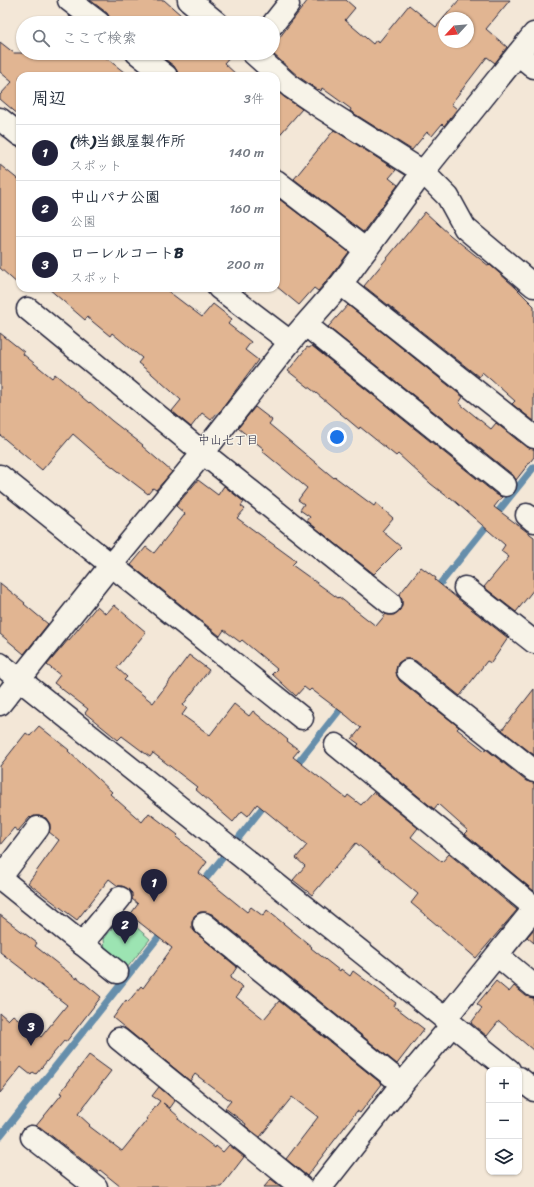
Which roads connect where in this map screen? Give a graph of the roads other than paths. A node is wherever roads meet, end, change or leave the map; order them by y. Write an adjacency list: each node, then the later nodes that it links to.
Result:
1 (69, 0): 4 (street)
2 (190, 0): 5 (street)
3 (288, 5): 6 (street)
4 (90, 16)
5 (209, 16)
6 (279, 16)
7 (534, 34): 10 (street)
8 (146, 60): 11 (street)
9 (261, 60): 12 (street)
10 (526, 60): 16 (street)
11 (161, 72)
12 (274, 72)
13 (280, 77): 16 (street)
14 (0, 119): 15 (street)
15 (16, 132)
16 (423, 172): 18 (street); 20 (street)
17 (280, 185): 18 (street)
18 (366, 250): 19 (street)
19 (341, 284): 23 (street); 25 (street)
20 (534, 286)
21 (224, 292): 24 (street)
22 (28, 309): 26 (street)
23 (306, 324): 24 (street); 28 (street)
24 (290, 342): 26 (street)
25 (534, 437)
26 (203, 454): 29 (street); 31 (street)
27 (0, 476): 29 (street)
28 (505, 486)
29 (110, 566): 35 (street); 37 (street)
30 (465, 588): 32 (street)
31 (390, 603)
32 (534, 642)
33 (0, 664): 35 (street)
34 (408, 671): 39 (street)
35 (19, 680): 36 (street); 49 (street)
36 (0, 704)
37 (302, 718)
38 (336, 745): 43 (street)
39 (534, 771)
40 (38, 828): 41 (street)
41 (0, 878): 45 (street)
42 (120, 898): 45 (street)
43 (534, 908): 46 (street)
44 (204, 924): 53 (street)
45 (82, 944): 47 (street)
46 (497, 955): 48 (street); 49 (street)
47 (117, 972)
48 (534, 986)
49 (449, 1022): 51 (street); 53 (street)
50 (119, 1039): 57 (street)
51 (505, 1067)
52 (522, 1080): 54 (street)
53 (402, 1084): 58 (street)
54 (534, 1090)
55 (32, 1138): 56 (street)
56 (96, 1187)
57 (301, 1187)
58 (321, 1187)

